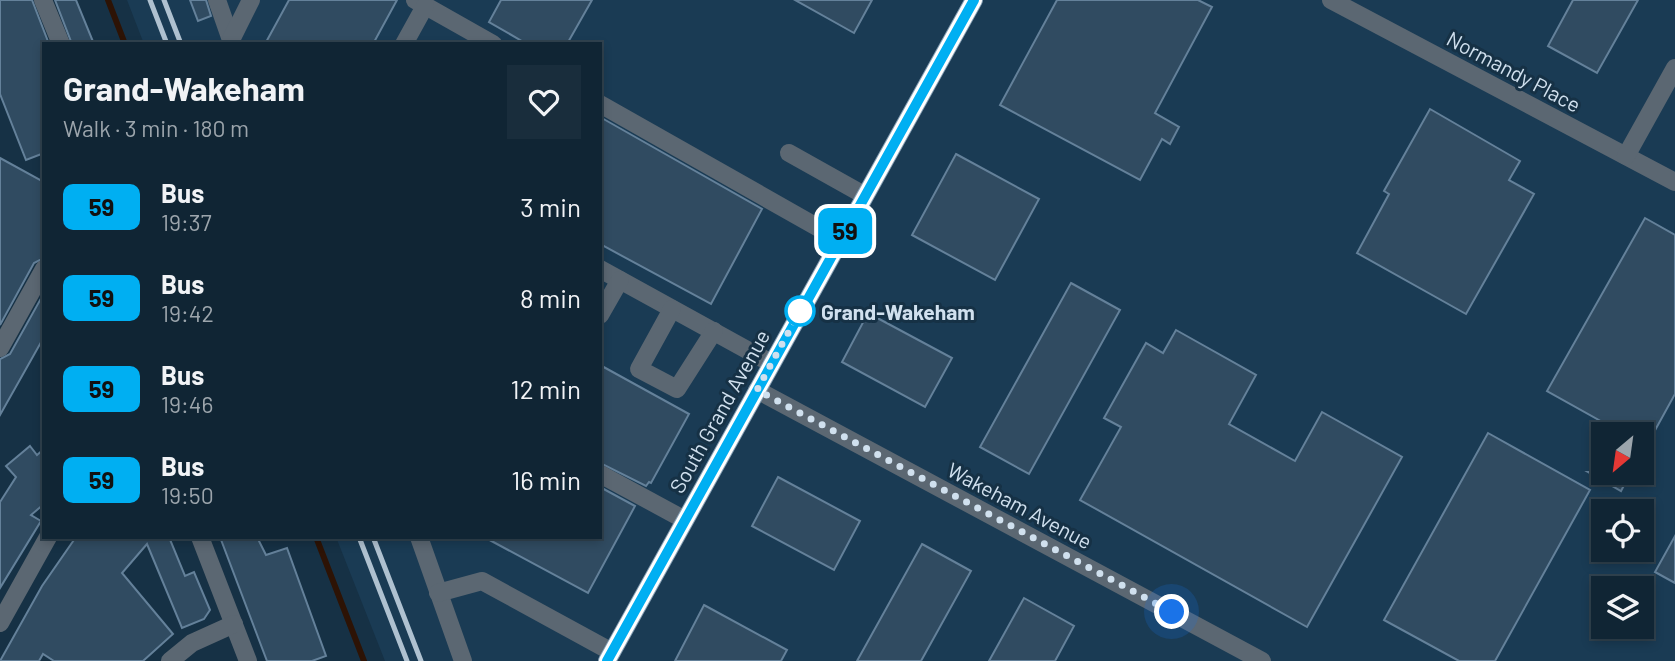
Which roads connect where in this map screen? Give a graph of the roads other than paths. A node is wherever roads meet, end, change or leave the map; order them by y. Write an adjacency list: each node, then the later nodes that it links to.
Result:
1 (43, 0): 8 (street)
2 (217, 0): 9 (street)
3 (251, 0): 9 (street)
4 (974, 0): 16 (main road, South Grand Avenue)
5 (1331, 0): 14 (street, Normandy Place)
6 (420, 3): 7 (street); 10 (street)
7 (471, 38)
8 (60, 42)
9 (231, 42)
10 (405, 42)
11 (1675, 68): 14 (street)
12 (602, 105): 17 (street)
13 (789, 153): 16 (street)
14 (1626, 156): 15 (street, Normandy Place)
15 (1675, 182)
16 (864, 195): 17 (main road, South Grand Avenue)
17 (840, 240): 25 (main road, South Grand Avenue)
18 (602, 270): 20 (street)
19 (42, 273): 24 (street)
20 (620, 280): 21 (street); 22 (street)
21 (672, 309): 23 (street); 23 (street)
22 (602, 312)
23 (714, 331): 25 (street)
24 (0, 348)
25 (771, 363): 26 (main road, South Grand Avenue)
26 (757, 390): 28 (main road, South Grand Avenue); 39 (street, Wakeham Avenue)
27 (602, 475): 28 (street)
28 (685, 520): 35 (main road, South Grand Avenue)
29 (47, 539): 33 (street)
30 (201, 539): 34 (street)
31 (420, 539): 32 (street)
32 (438, 593): 35 (street); 38 (street)
33 (0, 623)
34 (234, 624): 36 (street); 37 (street)
35 (610, 656)
36 (170, 661)
37 (248, 661)
38 (463, 661)
39 (1262, 661)

